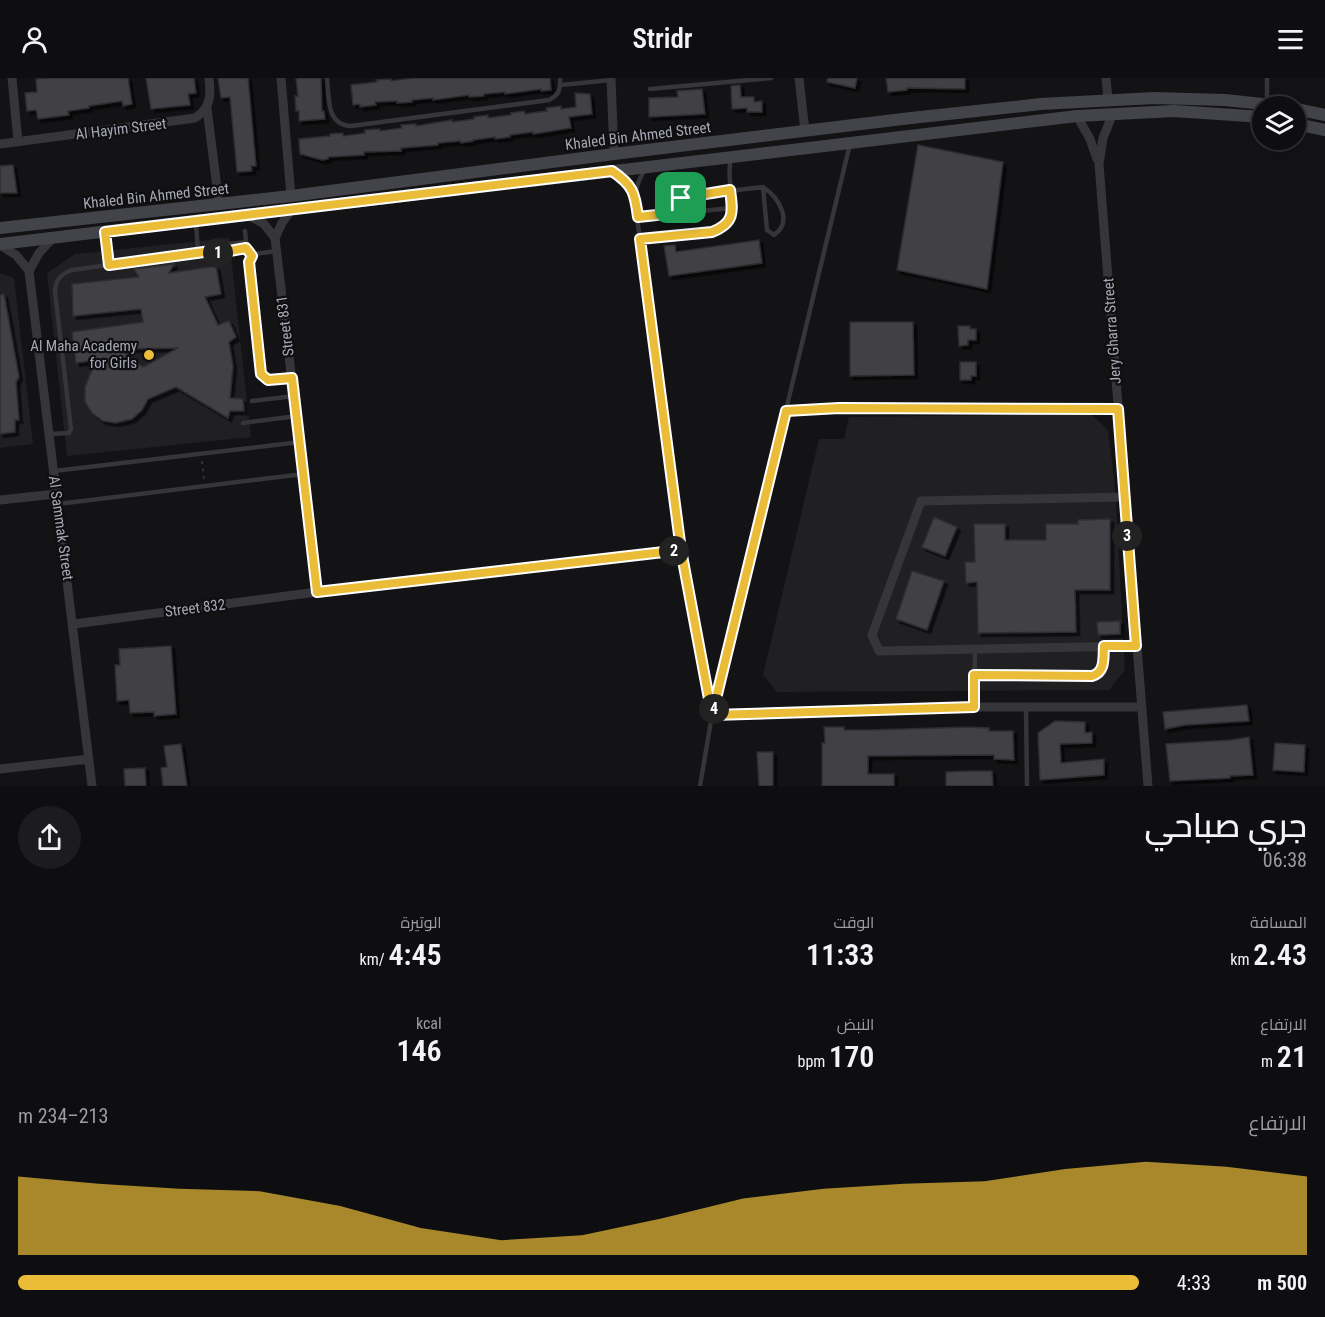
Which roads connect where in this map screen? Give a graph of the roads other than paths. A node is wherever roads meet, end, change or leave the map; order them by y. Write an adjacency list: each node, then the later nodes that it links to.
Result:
1 (12, 78): 25 (street)
2 (209, 78): 16 (street)
3 (281, 78): 36 (street)
4 (327, 78): 11 (lane)
5 (560, 78): 11 (lane)
6 (771, 78): 12 (lane)
7 (799, 78): 24 (street)
8 (1106, 78): 14 (street)
9 (1267, 78): 13 (lane)
10 (611, 79): 11 (lane); 28 (street)
11 (561, 85)
12 (650, 89)
13 (1268, 96)
14 (1108, 99): 15 (main road, Khaled Bin Ahmed Street); 24 (main road, Khaled Bin Ahmed Street)
15 (1252, 103)
16 (207, 108): 25 (street, Al Hayim Street); 37 (street)
17 (1306, 111): 19 (main road)
18 (1113, 113): 20 (main road, Khaled Bin Ahmed Street); 21 (main road, Khaled Bin Ahmed Street); 30 (street, Jery Gharra Street)
19 (1325, 115)
20 (1077, 116): 27 (main road, Khaled Bin Ahmed Street); 30 (street, Jery Gharra Street)
21 (1252, 116)
22 (1306, 126): 23 (main road)
23 (1325, 130)
24 (805, 131): 28 (main road, Khaled Bin Ahmed Street)
25 (18, 142): 26 (street, Al Hayim Street)
26 (0, 144)
27 (850, 144): 29 (main road, Khaled Bin Ahmed Street); 62 (lane)
28 (614, 154): 36 (main road, Khaled Bin Ahmed Street)
29 (731, 158): 31 (main road, Khaled Bin Ahmed Street); 34 (lane)
30 (1099, 164): 61 (street, Jery Gharra Street)
31 (647, 167): 32 (main road, Khaled Bin Ahmed Street); 35 (lane)
32 (612, 171): 35 (lane); 36 (main road, Khaled Bin Ahmed Street)
33 (763, 187): 33 (lane); 34 (lane)
34 (730, 190): 38 (lane); 39 (lane)
35 (635, 194): 41 (lane)
36 (291, 202): 37 (main road, Khaled Bin Ahmed Street); 40 (main road, Khaled Bin Ahmed Street); 47 (street)
37 (219, 204): 43 (main road, Khaled Bin Ahmed Street)
38 (732, 208): 39 (lane); 48 (lane)
39 (676, 213): 41 (lane)
40 (248, 214): 42 (main road, Khaled Bin Ahmed Street); 47 (street)
41 (638, 217): 48 (lane)
42 (196, 220): 45 (main road, Khaled Bin Ahmed Street); 54 (lane)
43 (0, 228)
44 (245, 231): 49 (lane)
45 (105, 232): 46 (main road, Khaled Bin Ahmed Street); 56 (lane)
46 (53, 238): 50 (main road, Khaled Bin Ahmed Street); 57 (street)
47 (275, 238): 53 (street, Street 831)
48 (640, 239): 73 (lane)
49 (246, 242): 51 (lane); 52 (lane)
50 (0, 245): 57 (street)
51 (246, 248): 52 (lane); 55 (lane)
52 (211, 251): 54 (lane)
53 (277, 251): 55 (lane); 58 (street, Street 831)
54 (198, 253): 56 (lane)
55 (252, 256): 58 (lane)
56 (109, 265): 65 (lane)
57 (29, 271): 65 (street, Al Sammak Street)
58 (292, 378): 59 (street, Street 831)
59 (294, 396): 60 (lane); 63 (street, Street 831)
60 (252, 401)
61 (1118, 409): 62 (lane); 70 (street, Jery Gharra Street)
62 (786, 411): 83 (lane)
63 (297, 416): 64 (lane); 66 (street, Street 831)
64 (243, 423)
65 (49, 434): 67 (street, Al Sammak Street)
66 (300, 442): 67 (lane); 68 (street, Street 831)
67 (54, 471): 69 (street, Al Sammak Street)
68 (304, 474): 72 (lane); 74 (street, Street 831)
69 (56, 494): 71 (street); 72 (street, Al Sammak Street)
70 (1124, 497): 77 (street, Jery Gharra Street); 78 (street)
71 (0, 500)
72 (58, 504): 75 (street, Al Sammak Street)
73 (681, 550): 74 (lane); 83 (lane)
74 (317, 592): 75 (street, Street 832)
75 (74, 624): 84 (street, Al Sammak Street)
76 (1104, 646): 77 (street); 78 (street); 79 (lane)
77 (1136, 646): 82 (street, Jery Gharra Street)
78 (975, 649): 79 (lane)
79 (974, 675): 80 (lane)
80 (974, 707): 81 (street); 83 (street)
81 (1026, 707): 82 (street); 88 (lane)
82 (1140, 707): 89 (street, Jery Gharra Street)
83 (712, 715): 87 (lane)
84 (89, 759): 85 (street); 86 (street, Al Sammak Street)
85 (0, 769)
86 (92, 786)
87 (700, 786)
88 (1027, 786)
89 (1148, 786)

